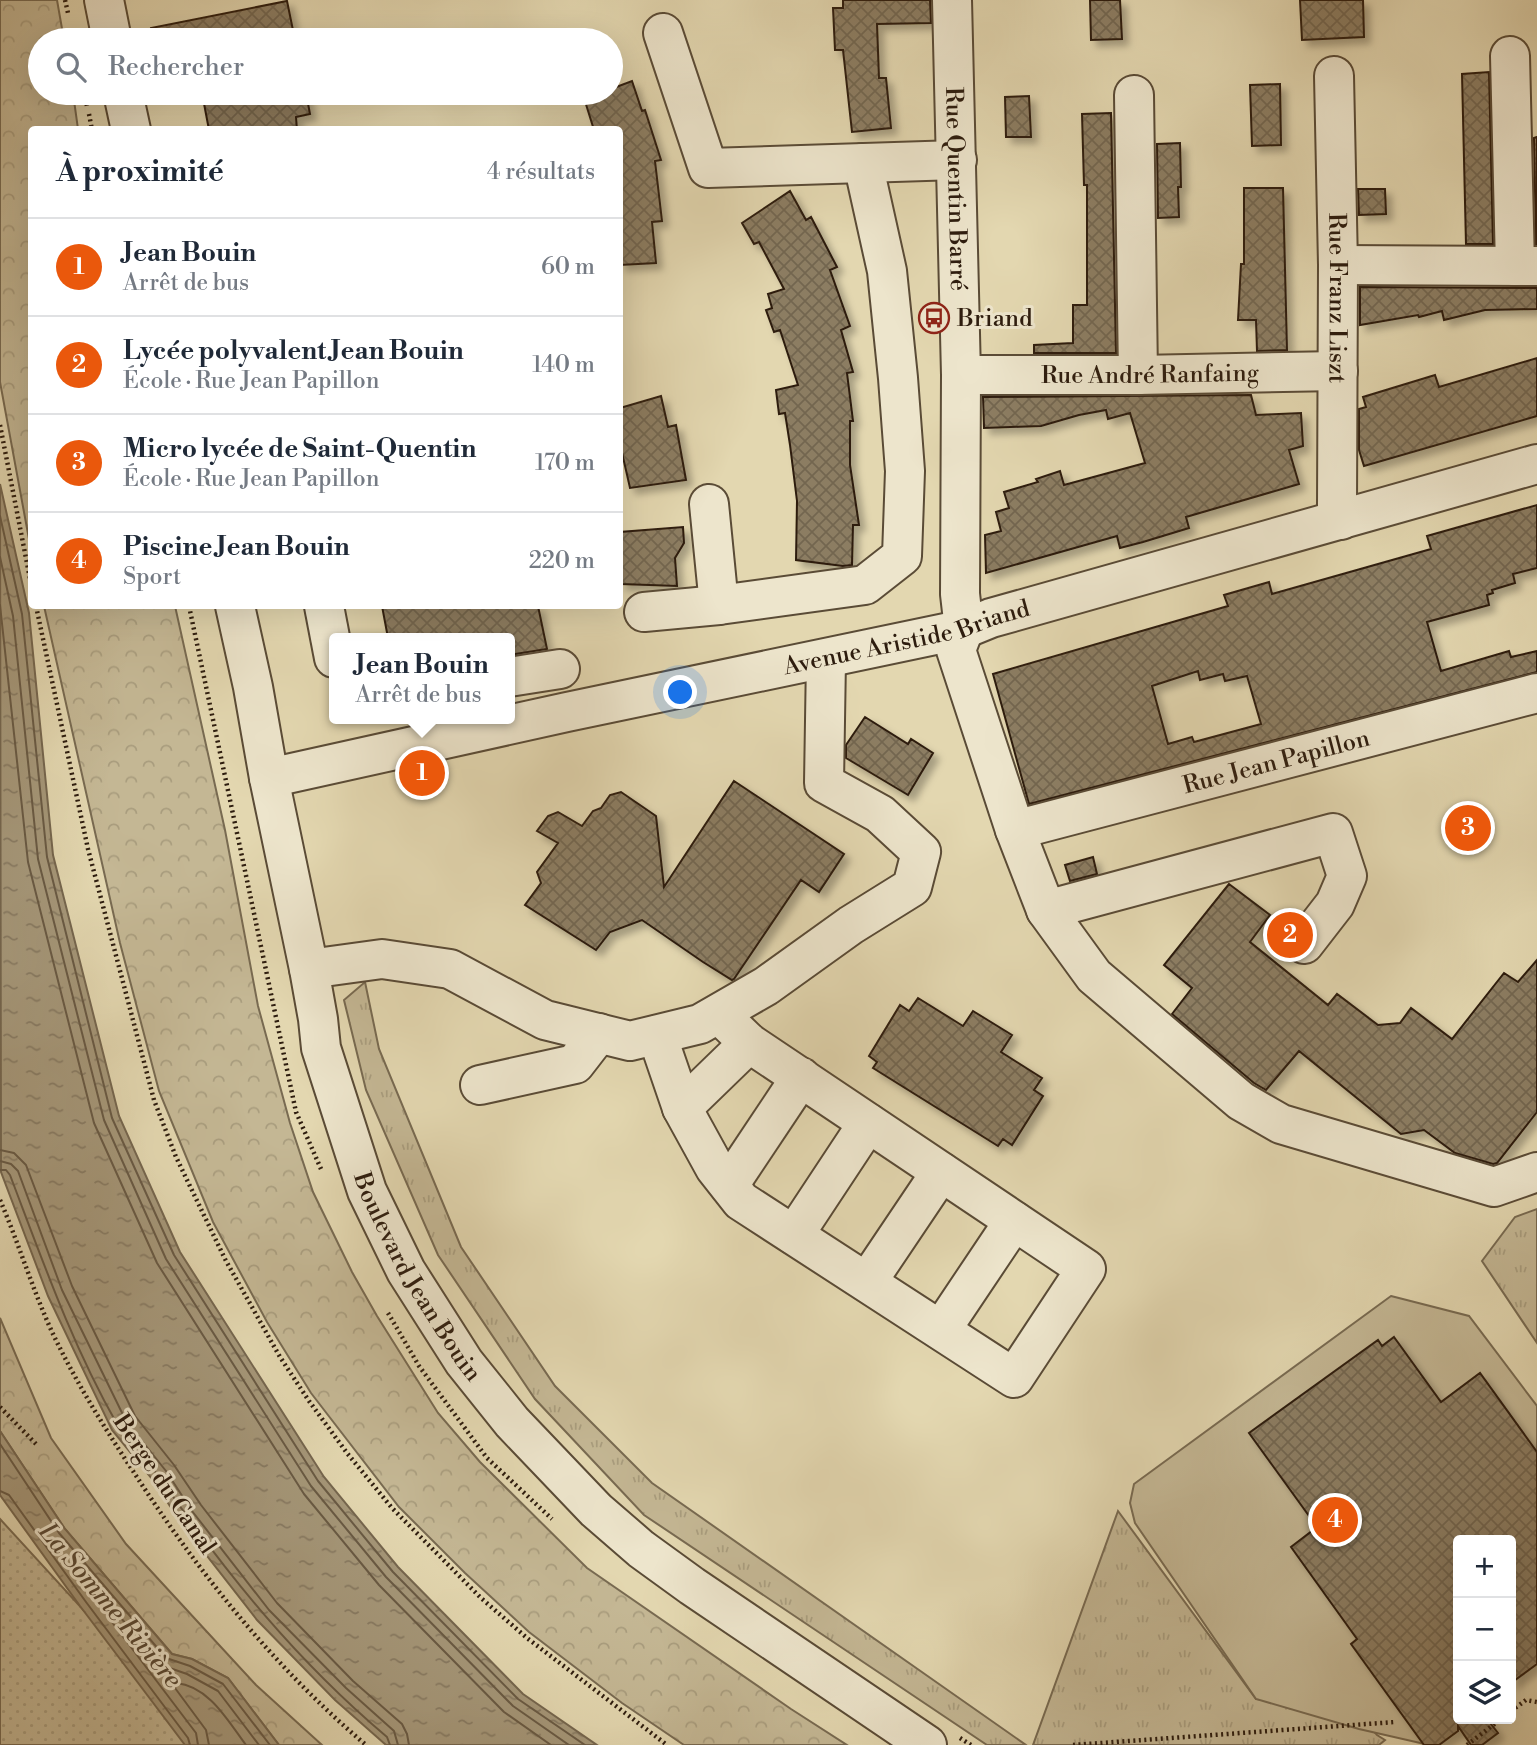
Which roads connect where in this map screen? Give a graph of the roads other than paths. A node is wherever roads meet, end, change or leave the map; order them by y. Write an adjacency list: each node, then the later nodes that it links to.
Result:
1 (104, 0): 3 (street)
2 (952, 0): 10 (street, Rue Quentin Barré)
3 (110, 28)
4 (663, 33): 11 (street)
5 (1510, 56): 13 (street)
6 (1334, 76): 12 (street, Rue Franz Liszt)
7 (1134, 95): 16 (street)
8 (126, 105): 9 (street)
9 (130, 126)
10 (957, 160): 11 (street); 15 (street, Rue Quentin Barré)
11 (863, 163): 20 (street)
12 (1338, 265): 13 (street); 14 (street, Rue Franz Liszt)
13 (1526, 266)
14 (1338, 370): 16 (street, Rue André Ranfaing); 19 (street, Rue Franz Liszt)
15 (961, 375): 16 (street, Rue André Ranfaing); 24 (street, Rue Quentin Barré)
16 (1138, 375)
17 (1537, 464): 19 (street, Avenue Aristide Briand)
18 (709, 504): 20 (street)
19 (1341, 520): 24 (street, Avenue Aristide Briand)
20 (719, 605): 23 (street)
21 (235, 609): 32 (street, Boulevard Jean Bouin)
22 (325, 609): 25 (street)
23 (644, 612)
24 (964, 629): 26 (street, Avenue Aristide Briand); 33 (street, Rue Quentin Barré)
25 (329, 633)
26 (826, 659): 31 (street, Avenue Aristide Briand); 37 (street)
27 (560, 669): 28 (street)
28 (515, 676)
29 (1537, 693): 33 (street, Rue Jean Papillon)
30 (513, 724): 32 (street, Avenue Aristide Briand)
31 (515, 724)
32 (269, 778): 36 (street, Boulevard Jean Bouin)
33 (1015, 830): 34 (street, Rue Quentin Barré)
34 (1046, 909): 35 (street); 46 (street, Rue Quentin Barré)
35 (1304, 944)
36 (309, 970): 38 (street); 52 (street, Boulevard Jean Bouin)
37 (719, 1013): 39 (street); 40 (street)
38 (599, 1033): 39 (street); 42 (street)
39 (657, 1035): 43 (street)
40 (749, 1043): 41 (street); 43 (street)
41 (801, 1077): 44 (street); 47 (street)
42 (480, 1085)
43 (682, 1108): 47 (street)
44 (868, 1123): 45 (street); 49 (street)
45 (942, 1172): 48 (street); 50 (street)
46 (1537, 1172)
47 (729, 1185): 49 (street)
48 (1014, 1221): 51 (street); 51 (street)
49 (794, 1235): 50 (street)
50 (867, 1282): 51 (street)
51 (941, 1330)
52 (943, 1741)

